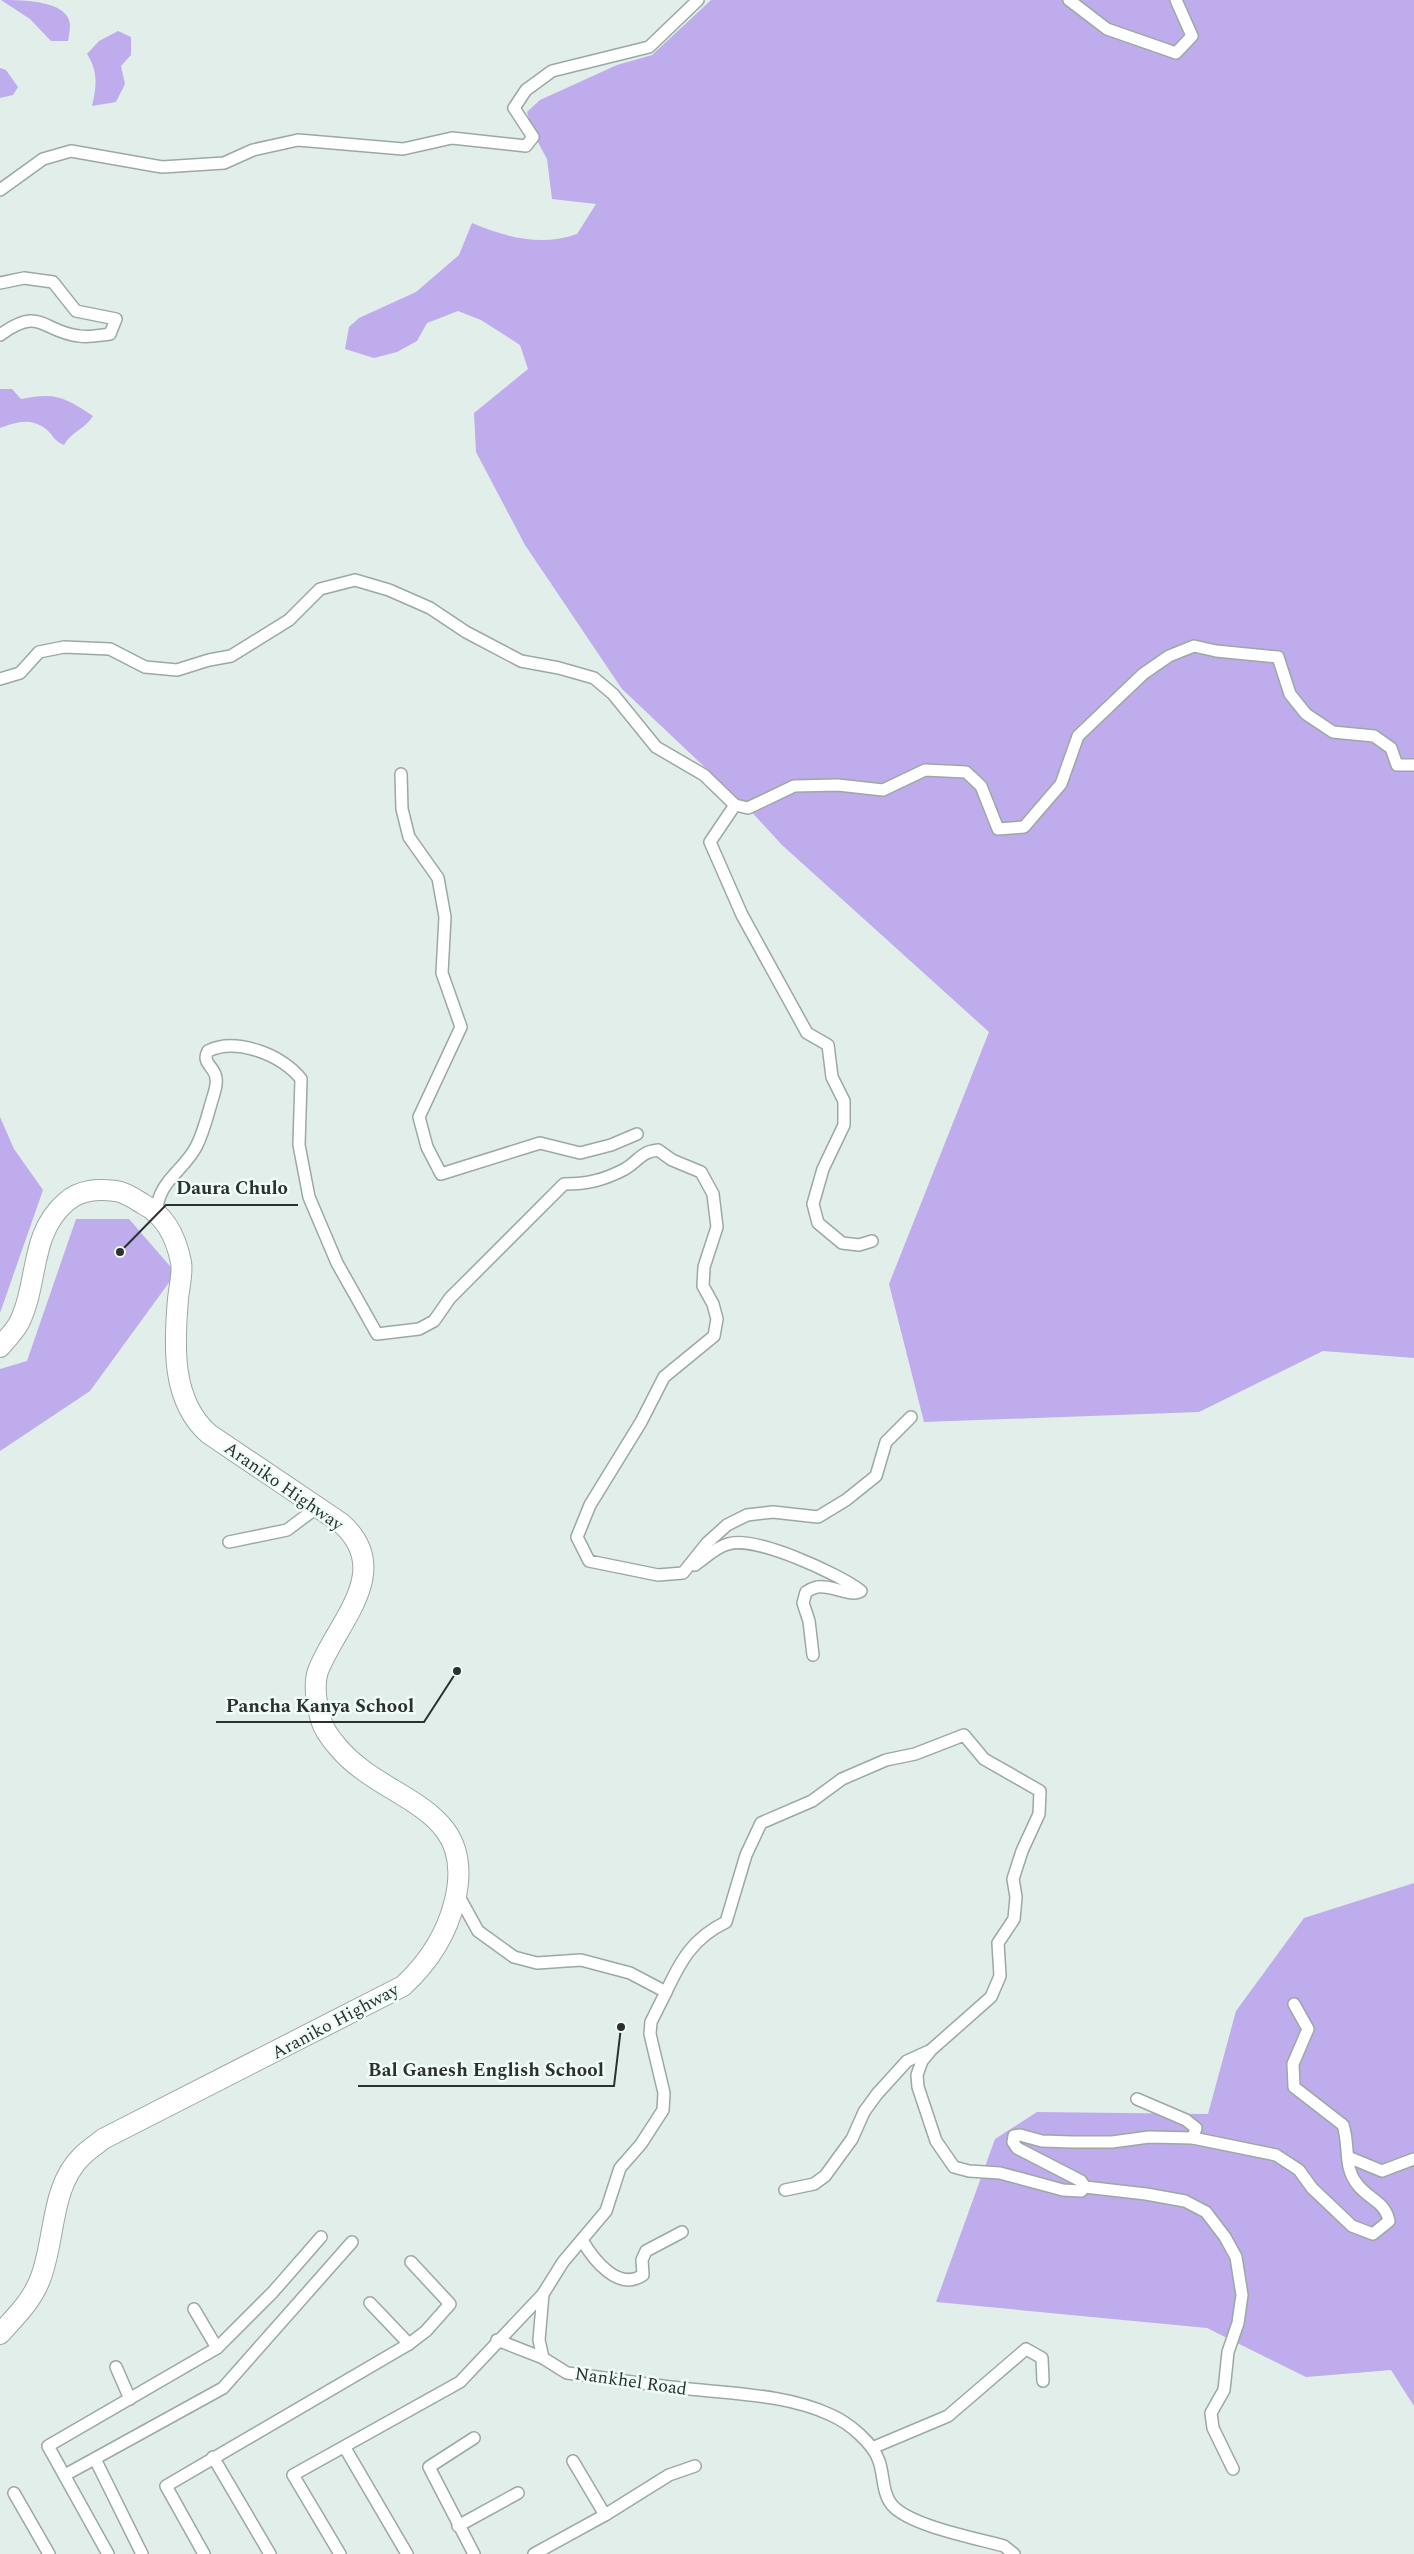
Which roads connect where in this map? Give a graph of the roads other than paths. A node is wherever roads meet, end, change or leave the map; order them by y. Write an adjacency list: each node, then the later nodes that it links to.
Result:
1 (698, 0): 4 (street)
2 (1070, 0): 3 (street)
3 (1176, 0)
4 (0, 190)
5 (0, 282): 6 (street)
6 (0, 335)
7 (0, 679): 10 (street)
8 (1414, 765): 10 (street)
9 (401, 774): 11 (street)
10 (735, 805): 13 (street)
11 (637, 1134)
12 (157, 1211): 14 (highway, Araniko Highway); 16 (highway, Araniko Highway); 18 (street)
13 (872, 1241)
14 (0, 1347)
15 (911, 1417): 18 (street)
16 (319, 1506): 17 (street); 20 (highway, Araniko Highway)
17 (230, 1542)
18 (684, 1573): 19 (street)
19 (813, 1656)
20 (457, 1893): 21 (street); 38 (highway, Araniko Highway)
21 (666, 1992): 23 (street); 32 (street)
22 (1294, 2004): 26 (street)
23 (930, 2050): 28 (street); 29 (street)
24 (1137, 2099): 25 (street)
25 (1193, 2138): 26 (street); 28 (street)
26 (1348, 2157): 27 (street)
27 (1414, 2159)
28 (1085, 2187): 53 (street)
29 (785, 2190)
30 (682, 2232): 32 (street)
31 (321, 2238): 41 (street)
32 (582, 2240): 35 (street)
33 (352, 2242): 50 (street)
34 (411, 2262): 40 (street)
35 (543, 2294): 39 (street); 42 (street)
36 (370, 2303): 40 (street)
37 (194, 2309): 41 (street)
38 (0, 2334)
39 (497, 2340): 42 (street, Nankhel Road); 47 (street)
40 (409, 2344): 49 (street)
41 (217, 2348): 45 (street)
42 (543, 2358): 48 (street, Nankhel Road)
43 (116, 2367): 45 (street)
44 (1043, 2381): 48 (street)
45 (130, 2399): 54 (street)
46 (474, 2438): 58 (street)
47 (345, 2448): 65 (street); 66 (street)
48 (872, 2448): 68 (street, Nankhel Road)
49 (214, 2457): 63 (street); 64 (street)
50 (95, 2459): 54 (street); 62 (street)
51 (573, 2461): 57 (street)
52 (695, 2466): 57 (street)
53 (1233, 2469)
54 (65, 2475): 61 (street)
55 (14, 2493): 60 (street)
56 (518, 2493): 58 (street)
57 (605, 2515): 59 (street)
58 (458, 2526): 67 (street)
59 (537, 2553)
60 (49, 2554)
61 (108, 2554)
62 (142, 2554)
63 (204, 2554)
64 (270, 2554)
65 (340, 2554)
66 (407, 2554)
67 (474, 2554)
68 (1014, 2554)

